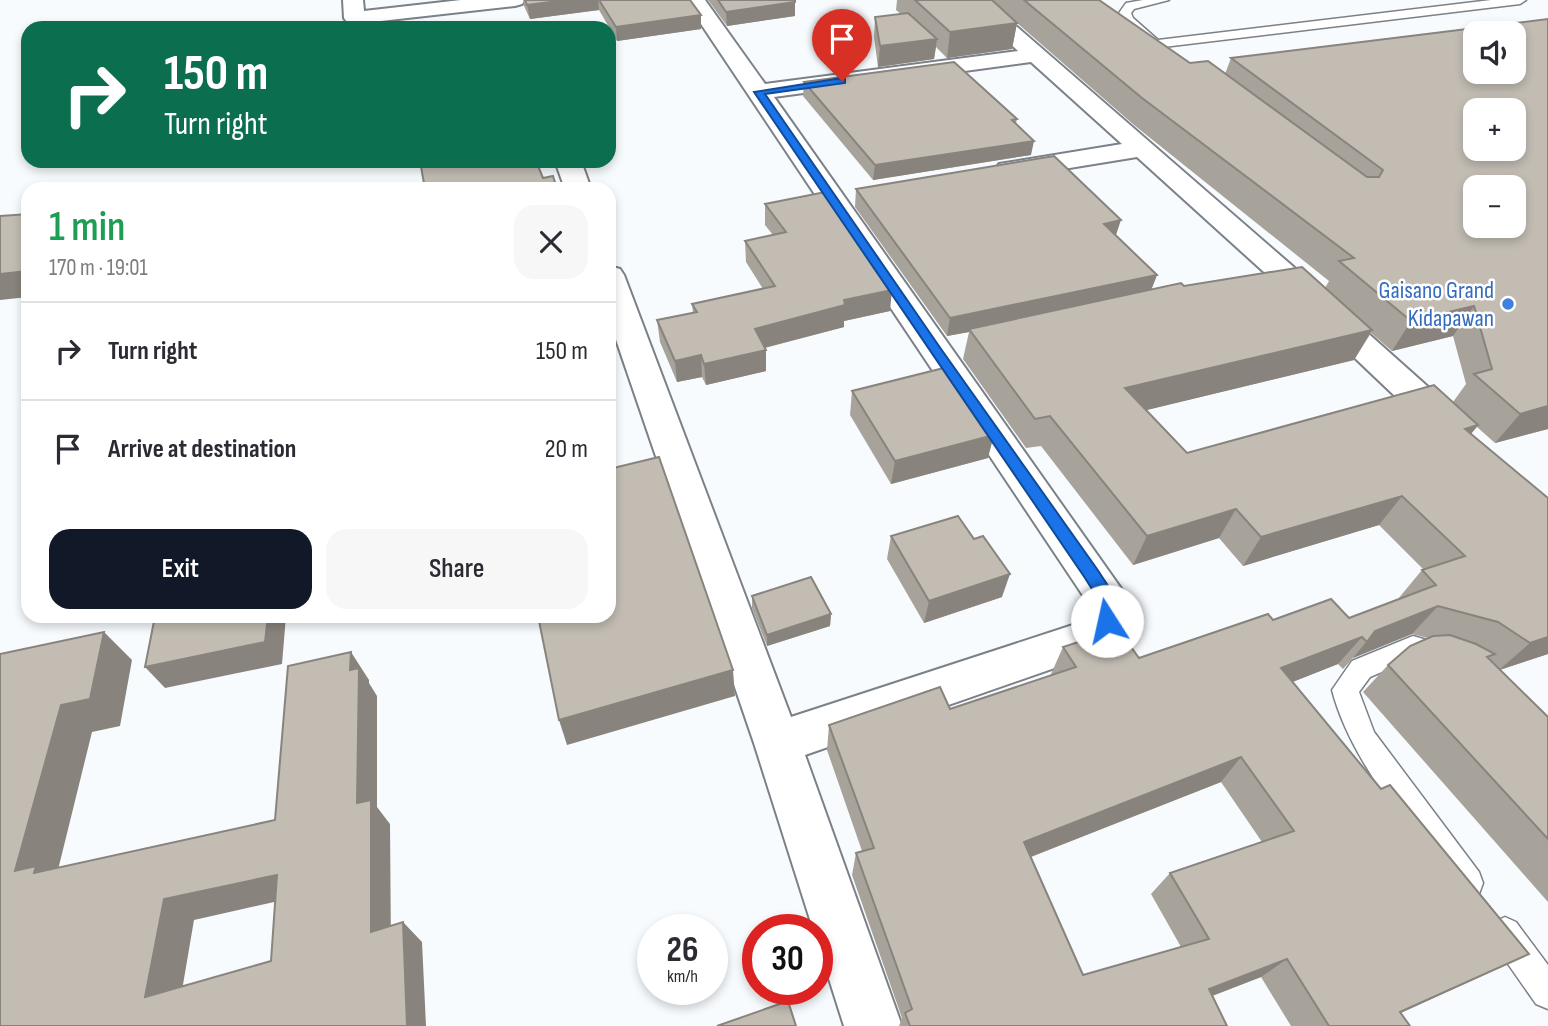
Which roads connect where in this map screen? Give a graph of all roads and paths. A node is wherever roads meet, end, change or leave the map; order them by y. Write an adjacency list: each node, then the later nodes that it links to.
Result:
1 (353, 0): 6 (street)
2 (695, 0): 10 (street)
3 (974, 0): 8 (street)
4 (1163, 0): 7 (lane)
5 (1520, 0): 7 (lane)
6 (514, 6)
7 (1155, 44): 9 (lane)
8 (1035, 55): 10 (street); 11 (street)
9 (1176, 61)
10 (759, 92): 18 (street)
11 (1141, 149): 12 (street); 13 (street)
12 (979, 174)
13 (1286, 276): 14 (street); 16 (street)
14 (1245, 285)
15 (616, 294): 18 (street)
16 (1467, 443)
17 (1459, 660): 19 (lane)
18 (777, 743): 20 (street)
19 (1548, 992)
20 (873, 1026)

